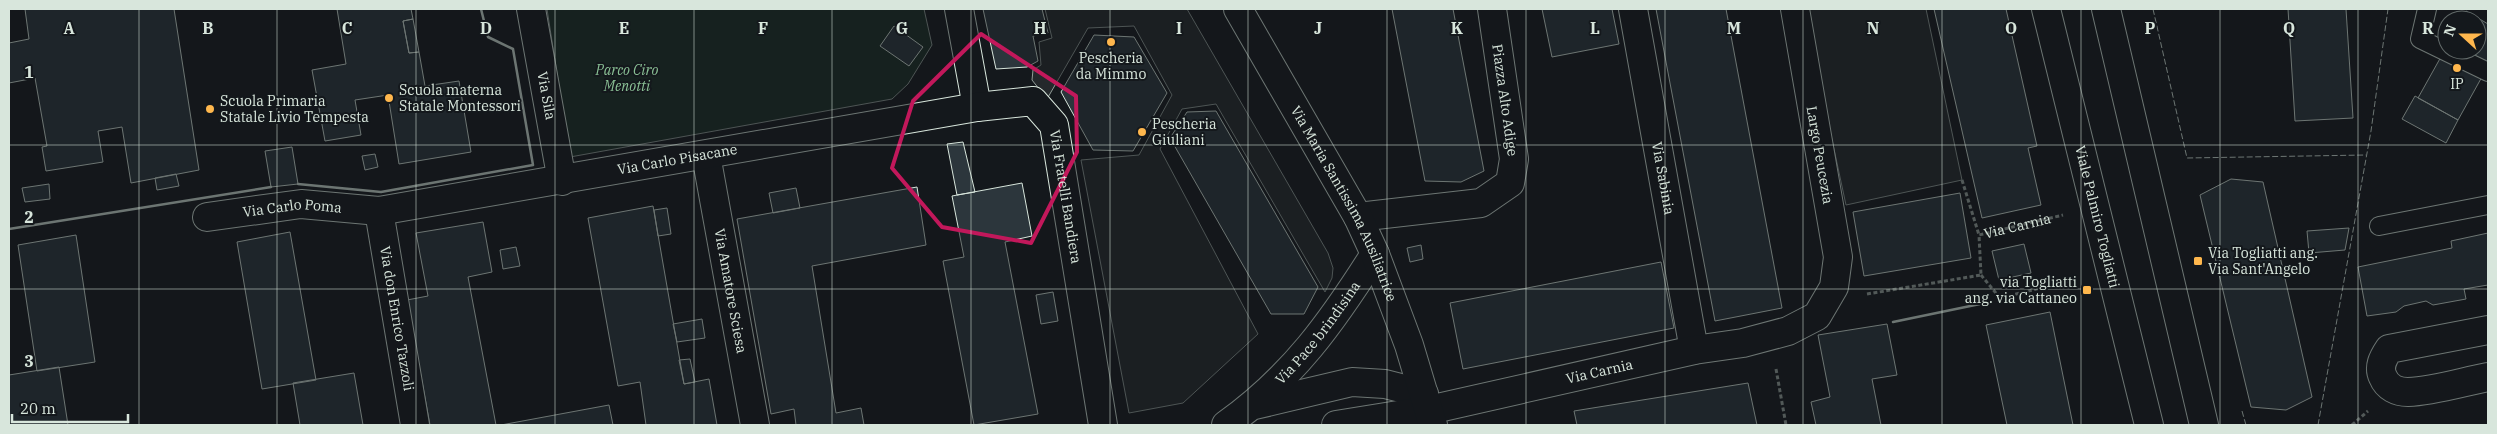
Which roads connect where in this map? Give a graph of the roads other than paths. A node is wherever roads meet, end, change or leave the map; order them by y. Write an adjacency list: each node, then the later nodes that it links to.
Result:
1 (531, 9): 13 (street, Via Sila)
2 (959, 9): 11 (street)
3 (1238, 9): 17 (street, Via Maria Santissima Ausiliatrice)
4 (1492, 9): 17 (street, Piazza Alto Adige)
5 (1633, 9): 22 (street, Via Sabinia)
6 (1795, 9): 20 (street, Largo Peucezia)
7 (2046, 9): 31 (street, Viale Palmiro Togliatti)
8 (2106, 9): 32 (street)
9 (2428, 9): 10 (lane)
10 (2488, 72)
11 (976, 108): 12 (street, Via Carlo Pisacane); 28 (street, Via Fratelli Bandiera)
12 (706, 155): 13 (street, Via Carlo Pisacane); 27 (street, Via Amatore Sciesa)
13 (562, 180): 15 (street, Via Carlo Pisacane)
14 (2488, 205): 18 (lane)
15 (379, 211): 16 (street, Via Carlo Poma); 26 (street, Via don Enrico Tazzoli)
16 (207, 217)
17 (1358, 217): 19 (street, Via Maria Santissima Ausiliatrice)
18 (2379, 226)
19 (1375, 254): 24 (street, Via Pace brindisina); 25 (street, Via Maria Santissima Ausiliatrice)
20 (1827, 300): 22 (street, Via Carnia)
21 (2488, 330): 23 (street)
22 (1694, 350): 25 (street, Via Carnia)
23 (2488, 377)
24 (1254, 405): 25 (street, Via Pace brindisina); 29 (street, Via Pace brindisina)
25 (1429, 410): 30 (street)
26 (415, 425)
27 (754, 425)
28 (1103, 425)
29 (1226, 425)
30 (1336, 425)
31 (2149, 425)
32 (2204, 425)

